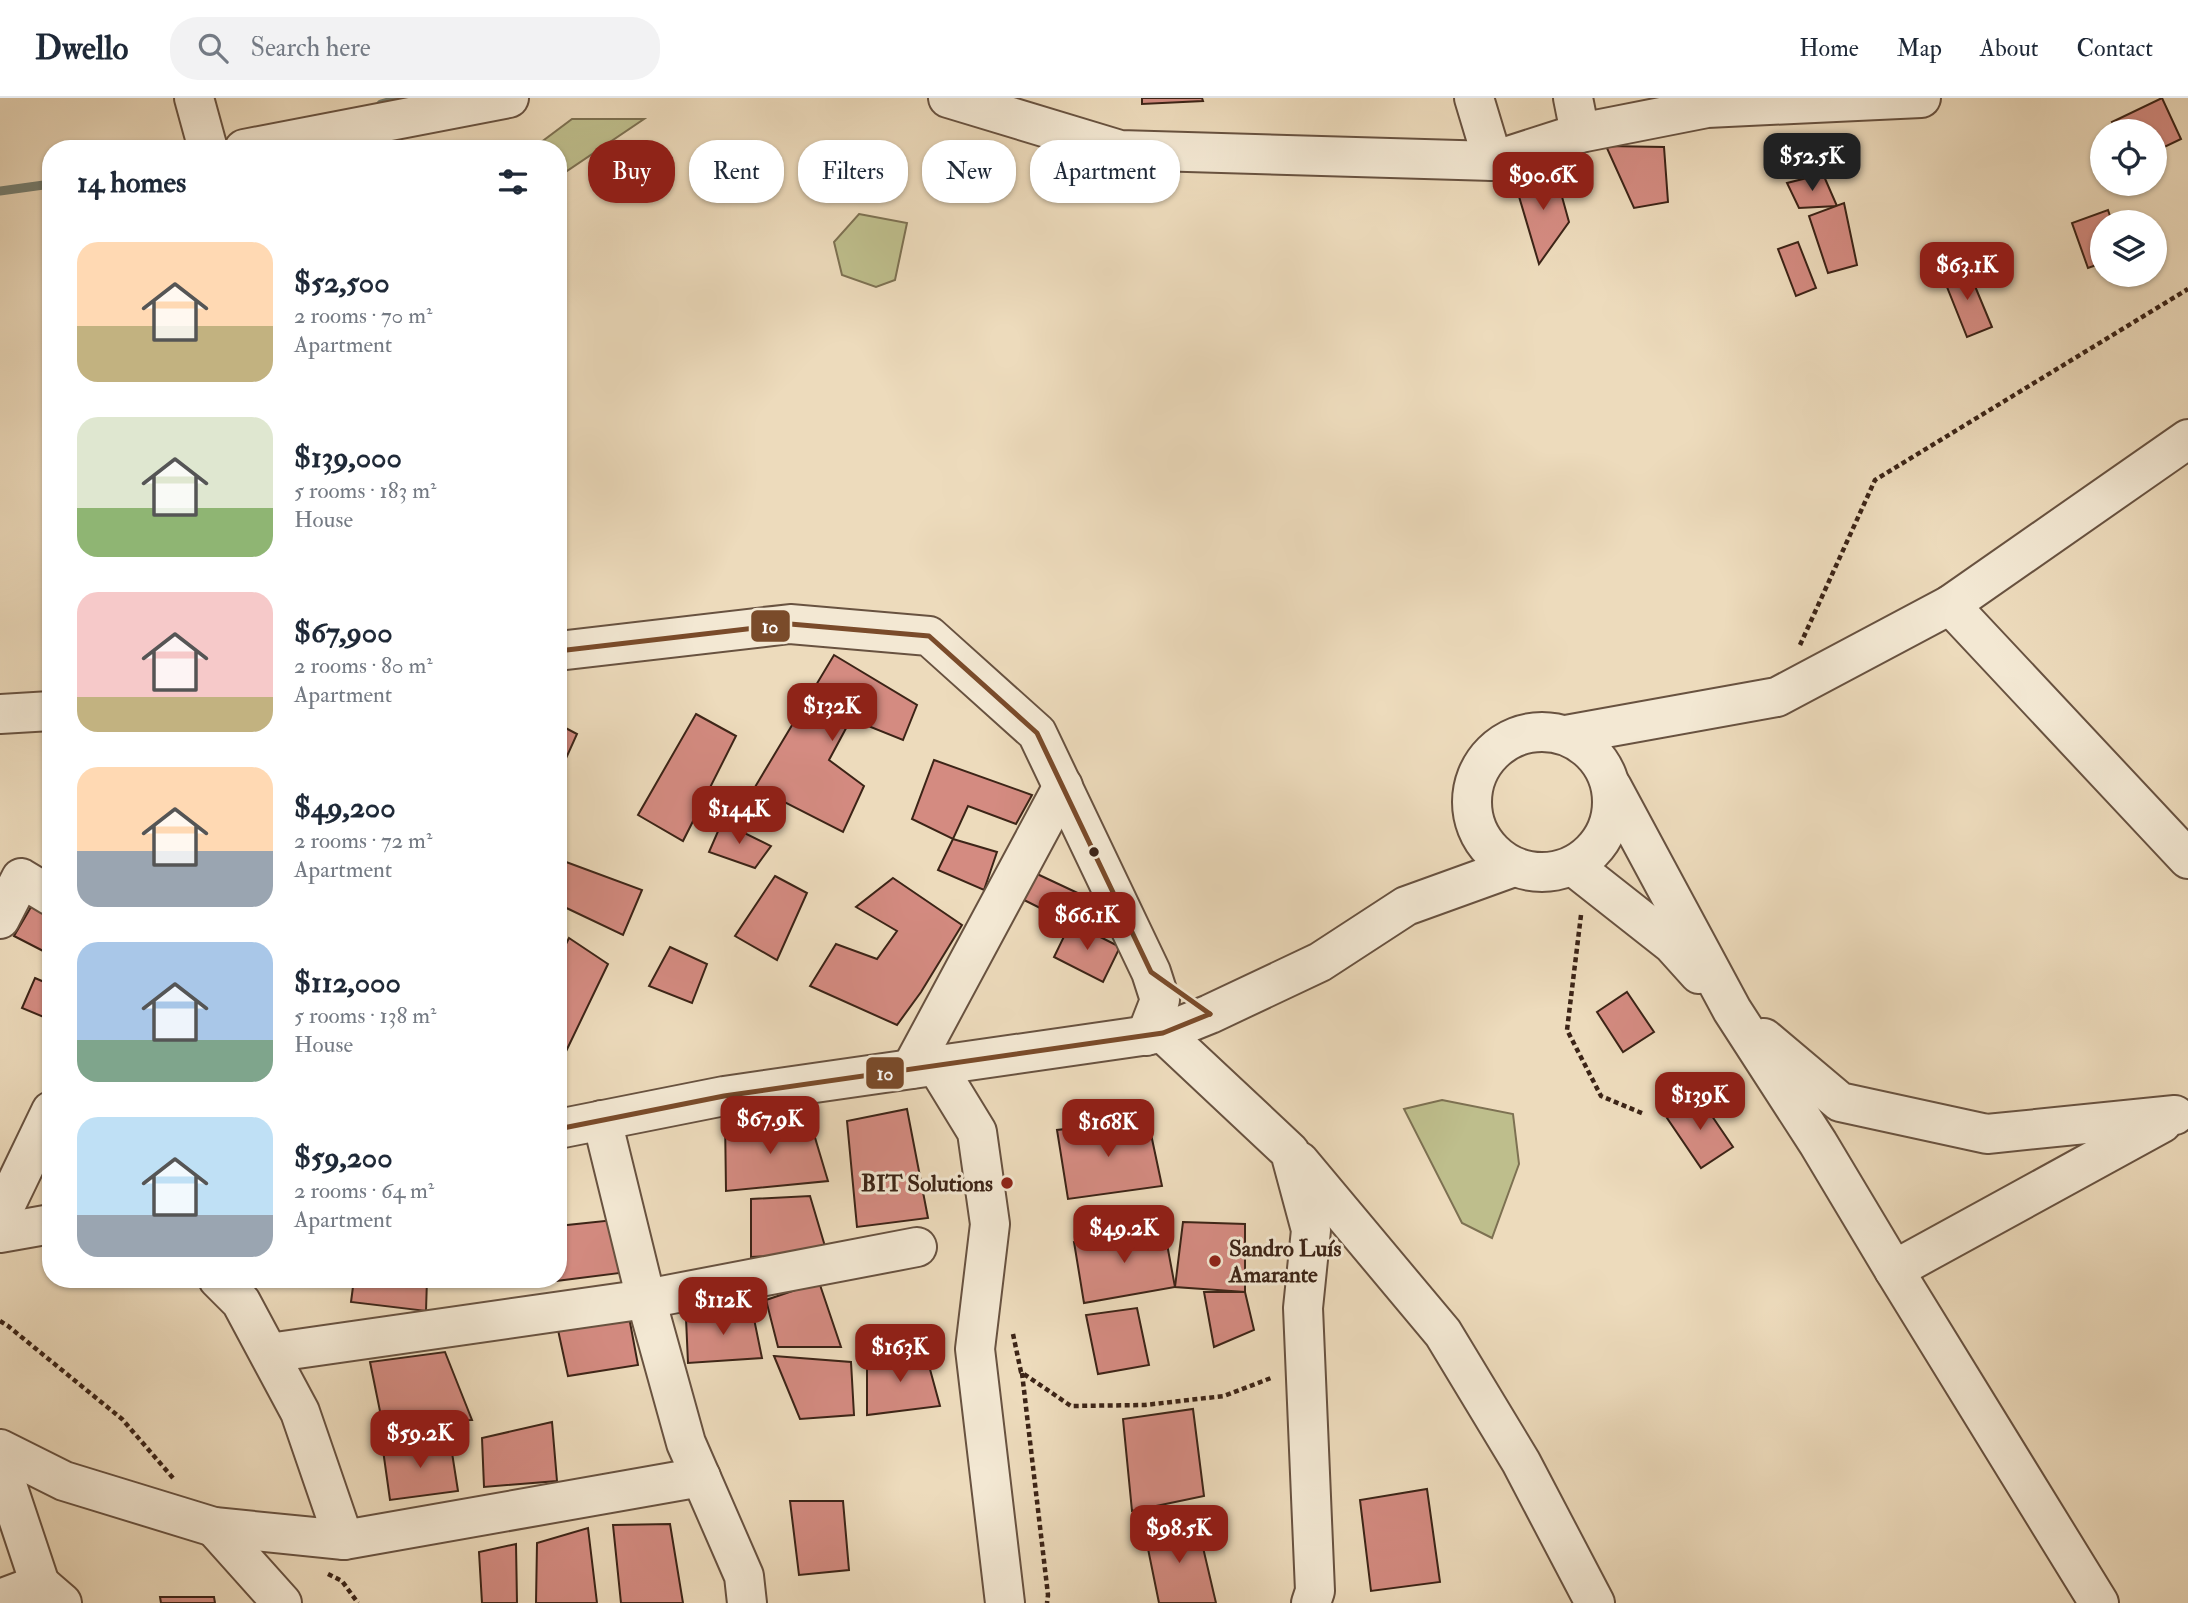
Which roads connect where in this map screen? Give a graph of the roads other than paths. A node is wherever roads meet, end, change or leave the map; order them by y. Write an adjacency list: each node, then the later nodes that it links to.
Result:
1 (194, 98): 7 (street)
2 (509, 98): 8 (street)
3 (948, 98): 9 (street)
4 (1474, 98): 9 (street)
5 (1921, 98): 6 (street)
6 (1577, 115): 9 (street)
7 (206, 140)
8 (291, 140)
9 (1493, 160)
10 (2188, 439): 11 (street)
11 (1950, 605): 15 (street); 18 (street)
12 (567, 650): 16 (street)
13 (42, 712): 14 (street)
14 (0, 714)
15 (1566, 735): 17 (street); 19 (street)
16 (1063, 786): 23 (street); 27 (street)
17 (1612, 787): 20 (street); 24 (street)
18 (2188, 859)
19 (1514, 867): 20 (street); 25 (street)
20 (1579, 871): 24 (street)
21 (42, 891): 22 (street)
22 (0, 919)
23 (1151, 972): 25 (street); 26 (street)
24 (1732, 1010): 28 (street); 37 (street)
25 (1210, 1014): 26 (street)
26 (1154, 1034): 27 (street); 32 (street)
27 (923, 1067): 29 (street); 50 (street)
28 (2182, 1112): 37 (street)
29 (602, 1120): 30 (street); 39 (street)
30 (567, 1127)
31 (42, 1130): 33 (street)
32 (1290, 1152): 51 (street); 52 (street)
33 (0, 1217)
34 (42, 1226): 35 (street)
35 (0, 1233)
36 (917, 1247): 39 (street)
37 (1894, 1270): 53 (street)
38 (227, 1288): 40 (street)
39 (646, 1299): 40 (street); 43 (street)
40 (269, 1353): 45 (street)
41 (0, 1449): 44 (street)
42 (0, 1472): 46 (street)
43 (701, 1476): 45 (street); 49 (street)
44 (214, 1527): 45 (street); 48 (street)
45 (344, 1540)
46 (51, 1593): 47 (street)
47 (0, 1599)
48 (282, 1603)
49 (747, 1603)
50 (1005, 1603)
51 (1311, 1603)
52 (1595, 1603)
53 (2099, 1603)

